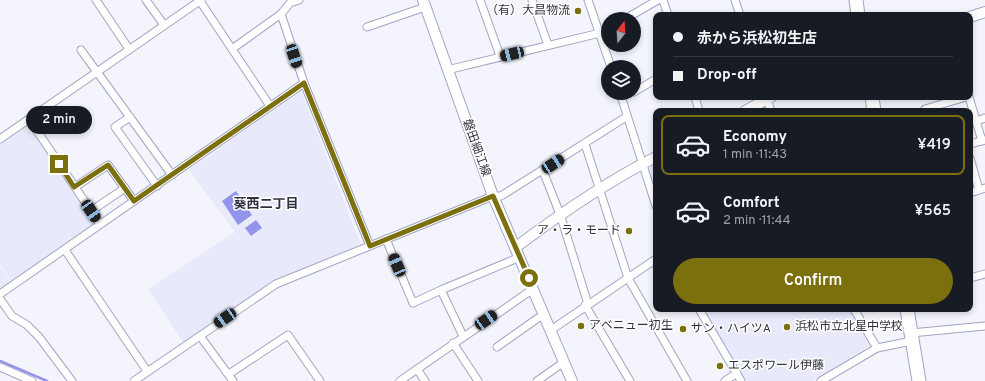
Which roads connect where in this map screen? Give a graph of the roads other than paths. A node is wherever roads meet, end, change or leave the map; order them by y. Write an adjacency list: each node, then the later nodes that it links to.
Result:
1 (96, 0): 24 (street)
2 (146, 0): 20 (street)
3 (299, 0): 18 (street)
4 (480, 0): 27 (street)
5 (532, 0): 23 (street)
6 (588, 0): 22 (street)
7 (658, 0): 13 (street)
8 (663, 0): 14 (street)
9 (735, 0): 15 (street)
10 (856, 0): 16 (highway)
11 (200, 1): 20 (street); 25 (street)
12 (424, 4): 21 (street); 29 (main road, 磐田細江線)
13 (637, 12)
14 (667, 12)
15 (739, 12)
16 (858, 12)
17 (985, 12): 19 (main road)
18 (281, 14): 25 (street); 32 (street)
19 (973, 16)
20 (164, 25): 24 (street)
21 (367, 27)
22 (600, 33): 23 (street); 28 (street)
23 (548, 45): 27 (street)
24 (130, 49): 30 (street)
25 (232, 49): 37 (street)
26 (81, 50): 30 (street)
27 (500, 56): 29 (street)
28 (609, 60)
29 (447, 70): 61 (main road, 磐田細江線)
30 (97, 73): 41 (street); 44 (street)
31 (653, 81): 33 (street)
32 (304, 83): 37 (street); 67 (street)
33 (641, 87)
34 (622, 100): 42 (street)
35 (764, 100): 38 (main road)
36 (956, 100): 39 (street)
37 (270, 106): 54 (street)
38 (750, 108)
39 (928, 108)
40 (973, 113): 45 (street)
41 (130, 117): 54 (street); 55 (street)
42 (626, 117): 49 (street); 51 (street)
43 (985, 118): 45 (street)
44 (29, 119): 46 (street); 56 (street)
45 (976, 121): 47 (street)
46 (0, 139)
47 (983, 140): 48 (street)
48 (973, 143)
49 (585, 144): 53 (street); 58 (street)
50 (653, 158): 51 (main road)
51 (644, 163): 58 (main road); 60 (street)
52 (973, 166): 59 (street)
53 (543, 171): 61 (street); 64 (street)
54 (172, 175): 55 (street)
55 (157, 186): 62 (street)
56 (74, 187): 57 (street); 63 (street)
57 (125, 188): 62 (street); 63 (street)
58 (600, 189): 64 (main road); 73 (street)
59 (982, 189)
60 (653, 195)
61 (493, 196): 66 (street); 69 (main road, 磐田細江線)
62 (134, 201): 65 (street)
63 (91, 211): 65 (street)
64 (560, 214): 69 (main road); 78 (street)
65 (100, 224): 68 (street)
66 (386, 239): 67 (street); 75 (street)
67 (370, 246): 85 (street)
68 (65, 250): 76 (street); 94 (street)
69 (518, 252): 74 (main road, 磐田細江線); 75 (street)
70 (653, 260): 73 (street)
71 (985, 274): 72 (street)
72 (973, 277)
73 (628, 278): 78 (street); 108 (street)
74 (533, 289): 82 (main road, 磐田細江線); 86 (street)
75 (442, 290): 86 (street)
76 (0, 294)
77 (0, 299): 98 (street)
78 (586, 304): 84 (street); 107 (street)
79 (702, 312): 95 (street)
80 (856, 312): 90 (street)
81 (907, 312): 87 (highway)
82 (545, 316): 84 (main road, 磐田細江線); 89 (street)
83 (985, 326): 87 (street)
84 (551, 330): 91 (main road, 磐田細江線)
85 (200, 336): 94 (street); 96 (street)
86 (463, 336): 88 (street)
87 (911, 337): 90 (street); 112 (highway)
88 (454, 343): 93 (street); 104 (street)
89 (497, 347)
90 (877, 348): 111 (street)
91 (564, 362): 105 (street); 106 (main road, 磐田細江線)
92 (0, 367): 97 (street)
93 (417, 369): 102 (street); 103 (street)
94 (147, 371): 99 (street)
95 (736, 373): 109 (street); 110 (street)
96 (229, 374): 100 (street); 101 (street)
97 (32, 381)
98 (72, 381)
99 (134, 381)
100 (233, 381)
101 (320, 381)
102 (400, 381)
103 (425, 381)
104 (478, 381)
105 (537, 381)
106 (572, 381)
107 (630, 381)
108 (687, 381)
109 (725, 381)
110 (741, 381)
111 (821, 381)
112 (919, 381)

